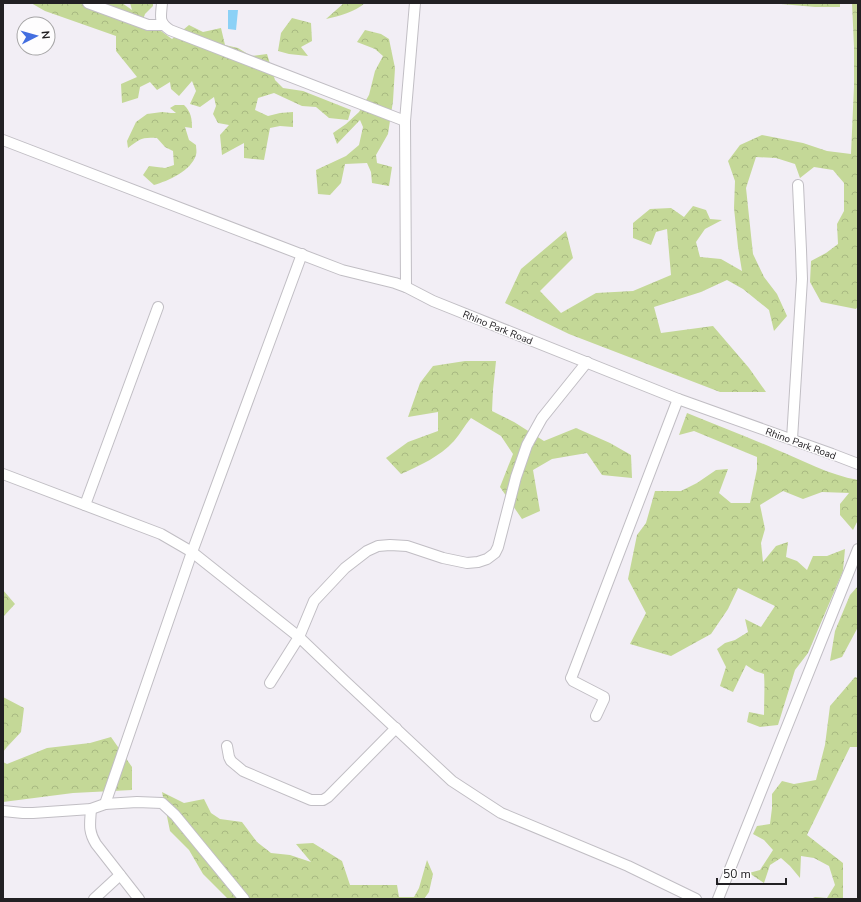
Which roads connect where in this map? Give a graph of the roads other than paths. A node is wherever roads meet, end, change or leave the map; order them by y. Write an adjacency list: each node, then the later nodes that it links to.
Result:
1 (88, 3): 4 (street)
2 (162, 3): 4 (street)
3 (415, 3): 5 (street)
4 (163, 26): 5 (street)
5 (405, 121): 9 (street)
6 (3, 140): 8 (street, Rhino Park Road)
7 (798, 185): 13 (street)
8 (302, 254): 9 (street, Rhino Park Road); 18 (street)
9 (406, 287): 11 (street, Rhino Park Road)
10 (158, 307): 16 (street)
11 (587, 362): 12 (street, Rhino Park Road); 19 (street)
12 (678, 399): 13 (street, Rhino Park Road); 21 (street)
13 (792, 439): 14 (street, Rhino Park Road)
14 (858, 464)
15 (3, 474): 16 (street)
16 (85, 505): 18 (street)
17 (858, 549): 32 (street)
18 (192, 552): 19 (street); 24 (street)
19 (299, 637): 20 (street); 22 (street)
20 (270, 683)
21 (596, 716)
22 (396, 728): 23 (street); 31 (street)
23 (227, 746)
24 (105, 804): 25 (street); 30 (street)
25 (91, 810): 26 (street); 27 (street)
26 (3, 811)
27 (120, 875): 28 (street); 29 (street)
28 (94, 899)
29 (139, 899)
30 (244, 899)
31 (696, 899)
32 (718, 899)

